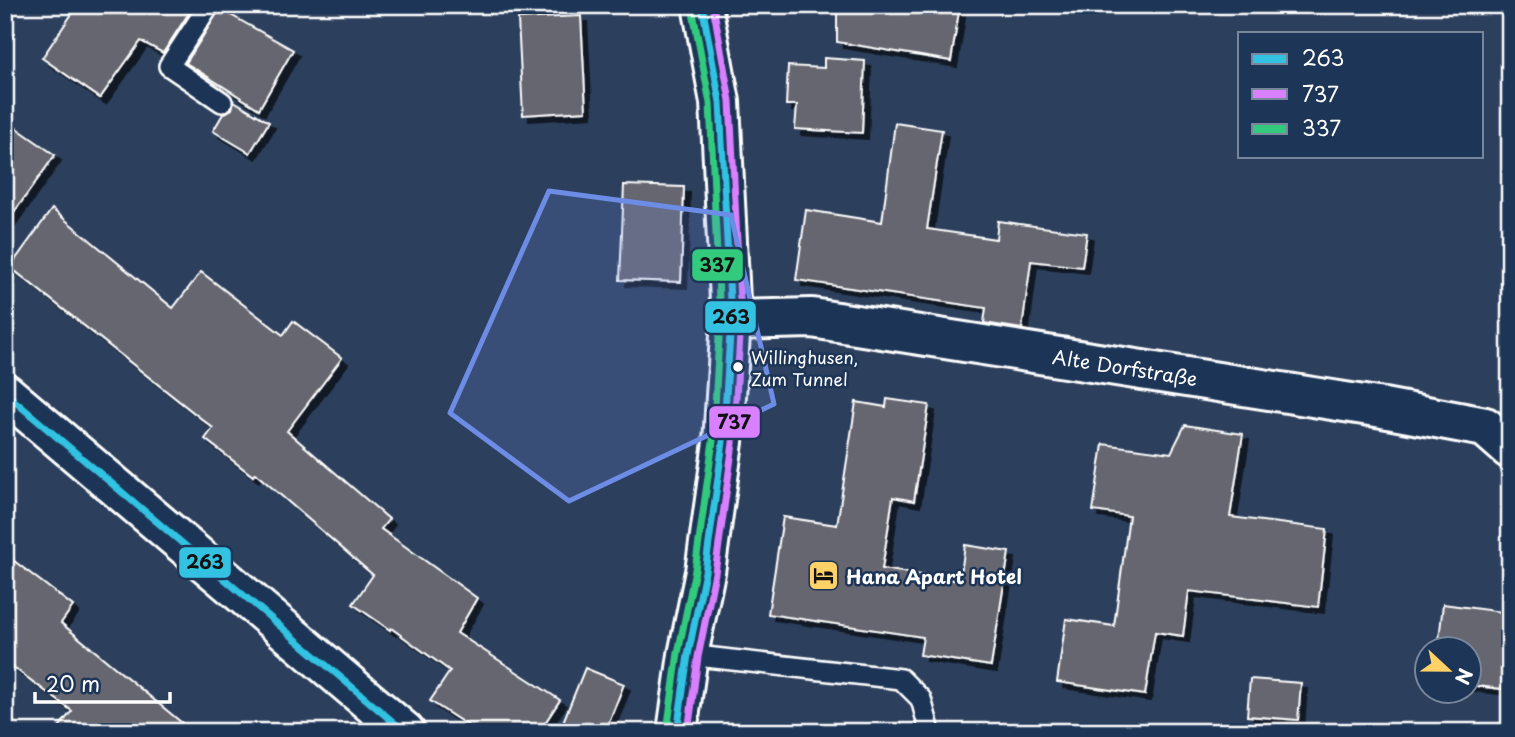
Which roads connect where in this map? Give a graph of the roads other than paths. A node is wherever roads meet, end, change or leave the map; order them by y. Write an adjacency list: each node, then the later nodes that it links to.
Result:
1 (209, 5): 3 (lane)
2 (702, 5): 4 (street)
3 (222, 102)
4 (731, 320): 6 (street, Alte Dorfstraße); 7 (street)
5 (5, 393): 8 (street)
6 (1510, 449)
7 (688, 655): 9 (street); 10 (lane)
8 (405, 732)
9 (677, 732)
10 (930, 732)

